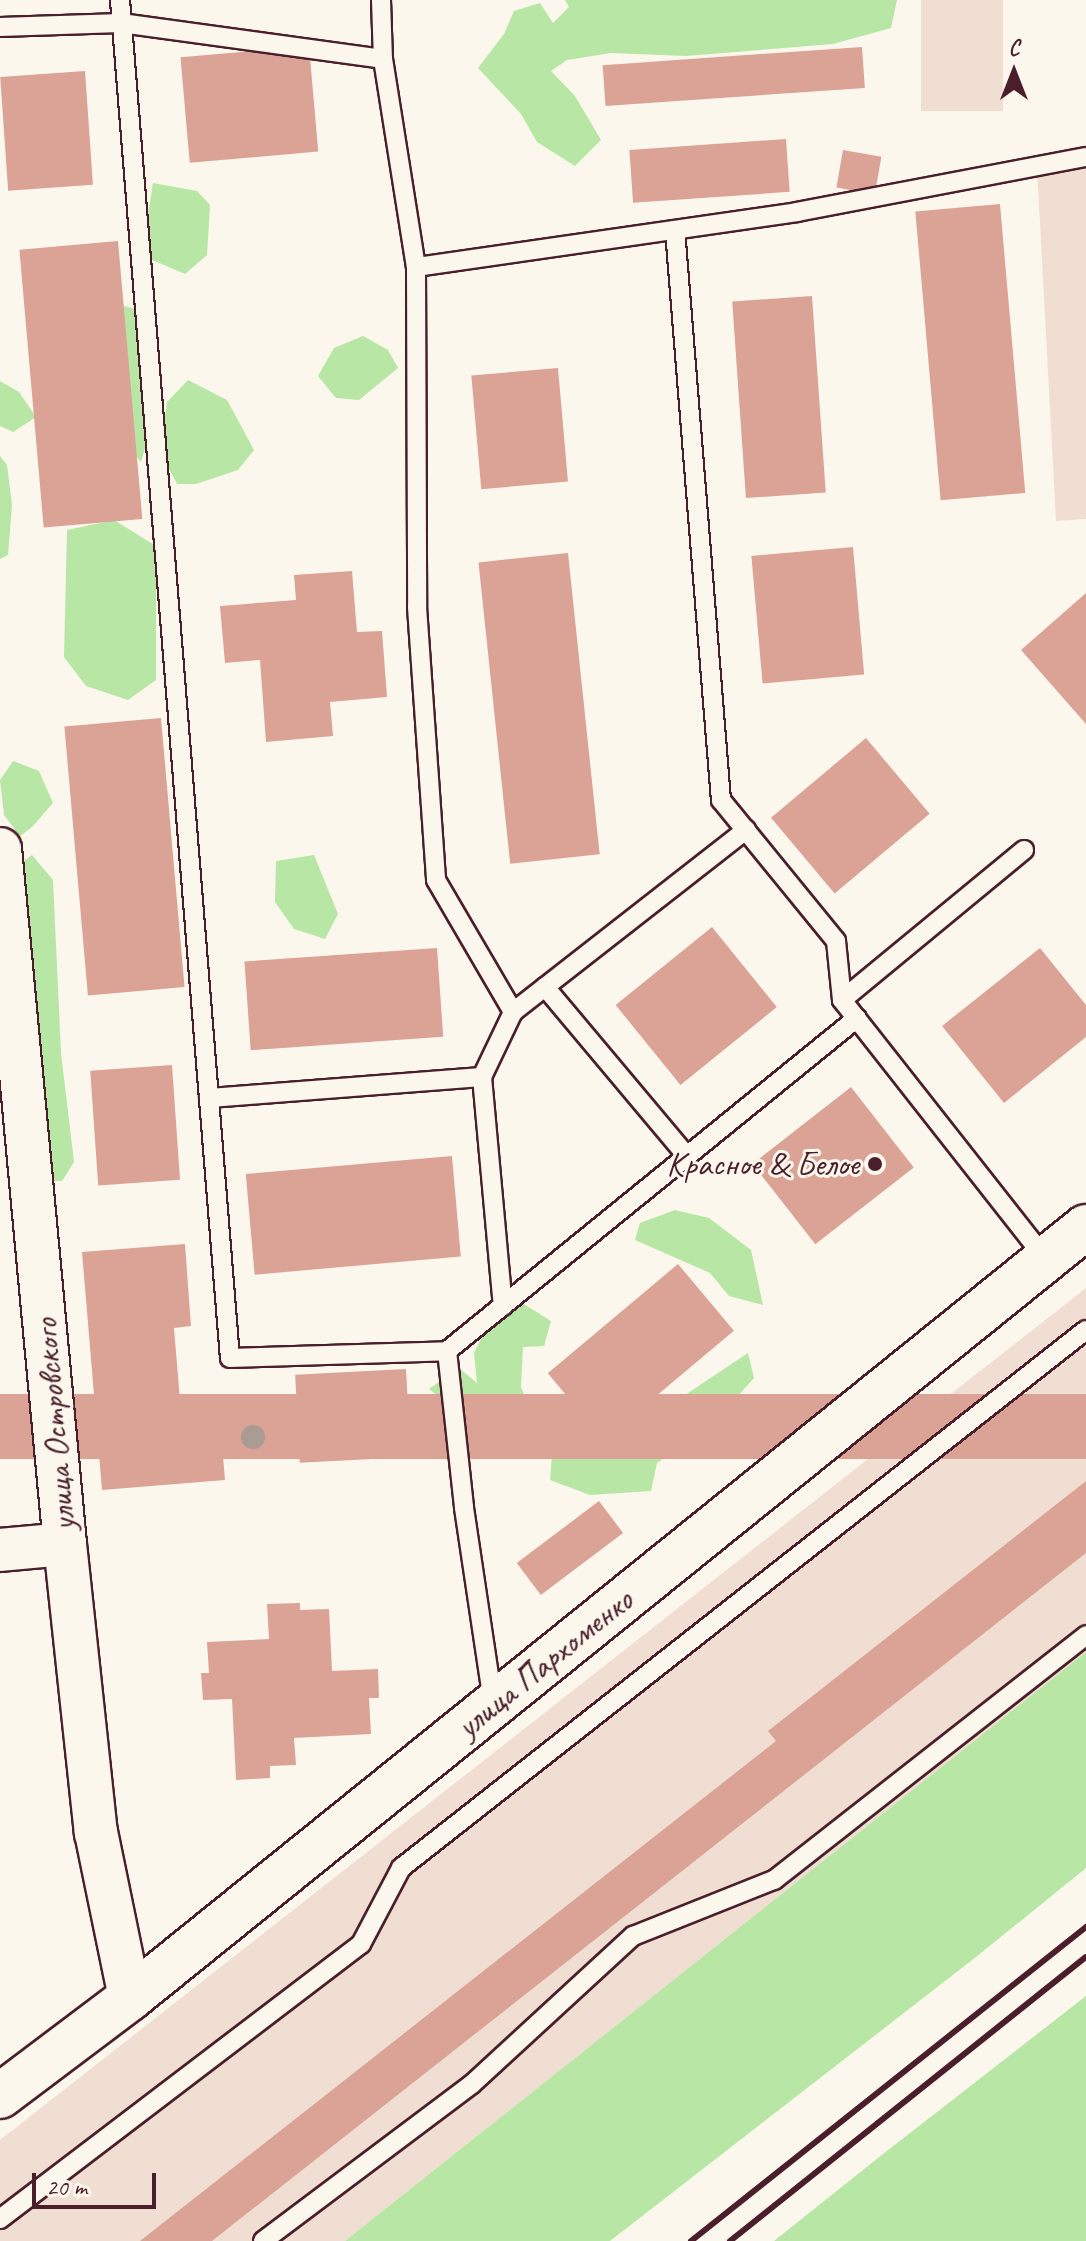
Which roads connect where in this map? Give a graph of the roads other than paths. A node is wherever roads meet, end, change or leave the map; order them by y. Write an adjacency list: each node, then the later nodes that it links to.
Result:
1 (120, 0): 3 (lane)
2 (381, 0): 5 (lane)
3 (121, 23): 4 (lane); 5 (lane); 17 (lane)
4 (0, 27)
5 (383, 59): 8 (lane)
6 (1086, 157): 7 (lane)
7 (675, 230): 8 (lane); 9 (lane)
8 (416, 267): 14 (lane)
9 (746, 830): 12 (lane); 13 (lane)
10 (0, 849): 24 (street, улица Островского)
11 (1024, 850): 13 (lane)
12 (545, 987): 14 (lane); 18 (lane)
13 (842, 1000): 15 (lane)
14 (513, 1012): 16 (lane)
15 (857, 1018): 18 (lane); 20 (lane)
16 (482, 1077): 17 (lane); 21 (lane)
17 (209, 1098): 23 (lane)
18 (687, 1156): 21 (lane)
19 (1086, 1227): 20 (main road, улица Пархоменко)
20 (1046, 1259): 27 (main road, улица Пархоменко)
21 (503, 1306): 23 (lane)
22 (1086, 1330): 30 (lane)
23 (447, 1351): 27 (lane)
24 (65, 1544): 25 (street); 28 (street, улица Островского)
25 (0, 1550)
26 (1086, 1635): 31 (lane)
27 (493, 1705): 28 (main road, улица Пархоменко)
28 (130, 1998): 29 (main road, улица Пархоменко)
29 (0, 2096)
30 (0, 2219)
31 (263, 2241)

